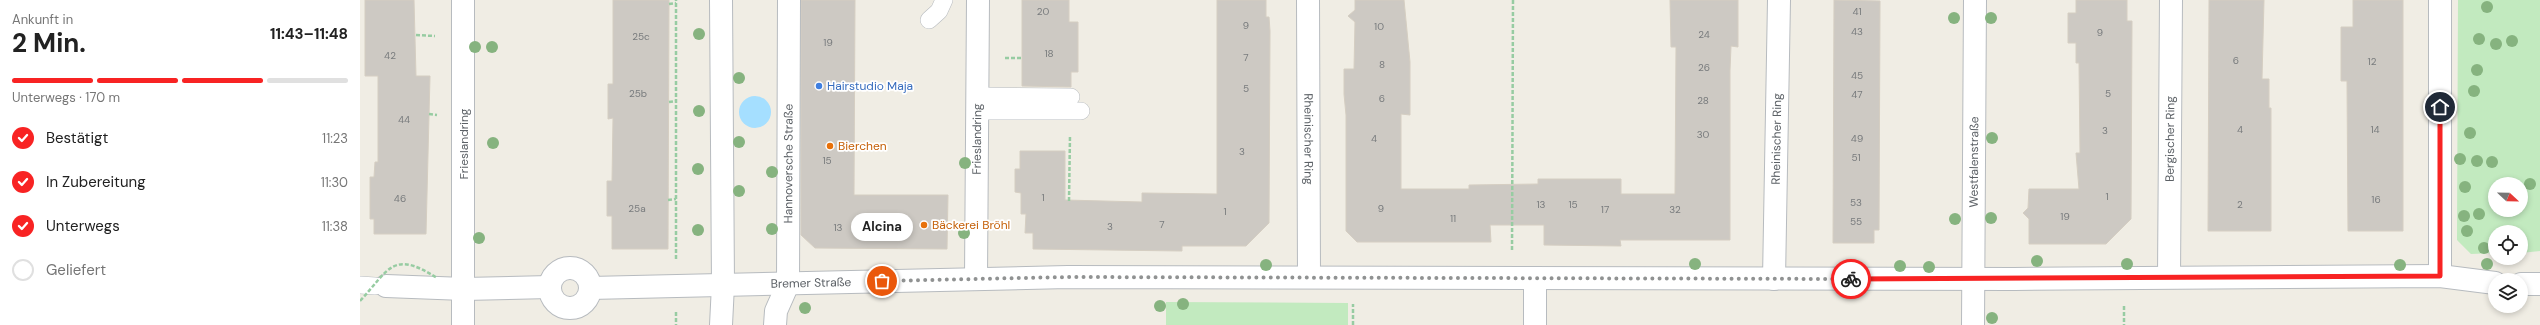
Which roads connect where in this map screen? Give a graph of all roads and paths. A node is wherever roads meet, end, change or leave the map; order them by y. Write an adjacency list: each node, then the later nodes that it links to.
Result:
1 (463, 0): 42 (street, Frieslandring)
2 (721, 0): 37 (street)
3 (789, 0): 34 (street, Hannoversche Straße)
4 (944, 0): 14 (lane)
5 (978, 0): 18 (street, Frieslandring)
6 (1308, 0): 25 (street, Rheinischer Ring)
7 (1513, 0): 29 (path)
8 (1779, 0): 31 (street, Rheinischer Ring)
9 (1974, 0): 32 (street, Westfalenstraße)
10 (2171, 0): 26 (street, Bergischer Ring)
11 (2440, 0): 24 (street)
12 (676, 2): 13 (path); 17 (path)
13 (669, 4)
14 (929, 20)
15 (1071, 97): 18 (lane)
16 (669, 102): 17 (path)
17 (676, 102): 21 (path)
18 (978, 104): 19 (lane); 28 (street, Frieslandring)
19 (1081, 111)
20 (1070, 134): 23 (path)
21 (676, 199): 22 (path); 39 (path)
22 (668, 200)
23 (1068, 201)
24 (2440, 276): 26 (street, Bremer Straße); 33 (street, Bremer Straße)
25 (1309, 277): 28 (street, Bremer Straße); 29 (street, Bremer Straße)
26 (2169, 277): 32 (street, Bremer Straße)
27 (437, 278): 43 (path, bridge)
28 (976, 278): 34 (street, Bremer Straße)
29 (1512, 279): 30 (street, Bremer Straße)
30 (1535, 279): 31 (street, Bremer Straße); 49 (street)
31 (1774, 279): 32 (street, Bremer Straße)
32 (1974, 279): 50 (street, Westfalenstraße)
33 (2488, 282)
34 (788, 284): 37 (street, Bremer Straße); 48 (street, Hannoversche Straße)
35 (2528, 284): 36 (street)
36 (2540, 284)
37 (722, 285): 39 (street, Bremer Straße); 47 (street)
38 (374, 286): 42 (street)
39 (676, 286): 41 (street, Bremer Straße); 46 (path)
40 (550, 287): 41 (street); 41 (street); 42 (street)
41 (590, 288)
42 (464, 289): 45 (street, Frieslandring)
43 (360, 301)
44 (2124, 303): 51 (path)
45 (463, 325)
46 (676, 325)
47 (720, 325)
48 (775, 325)
49 (1535, 325)
50 (1973, 325)
51 (2124, 325)

